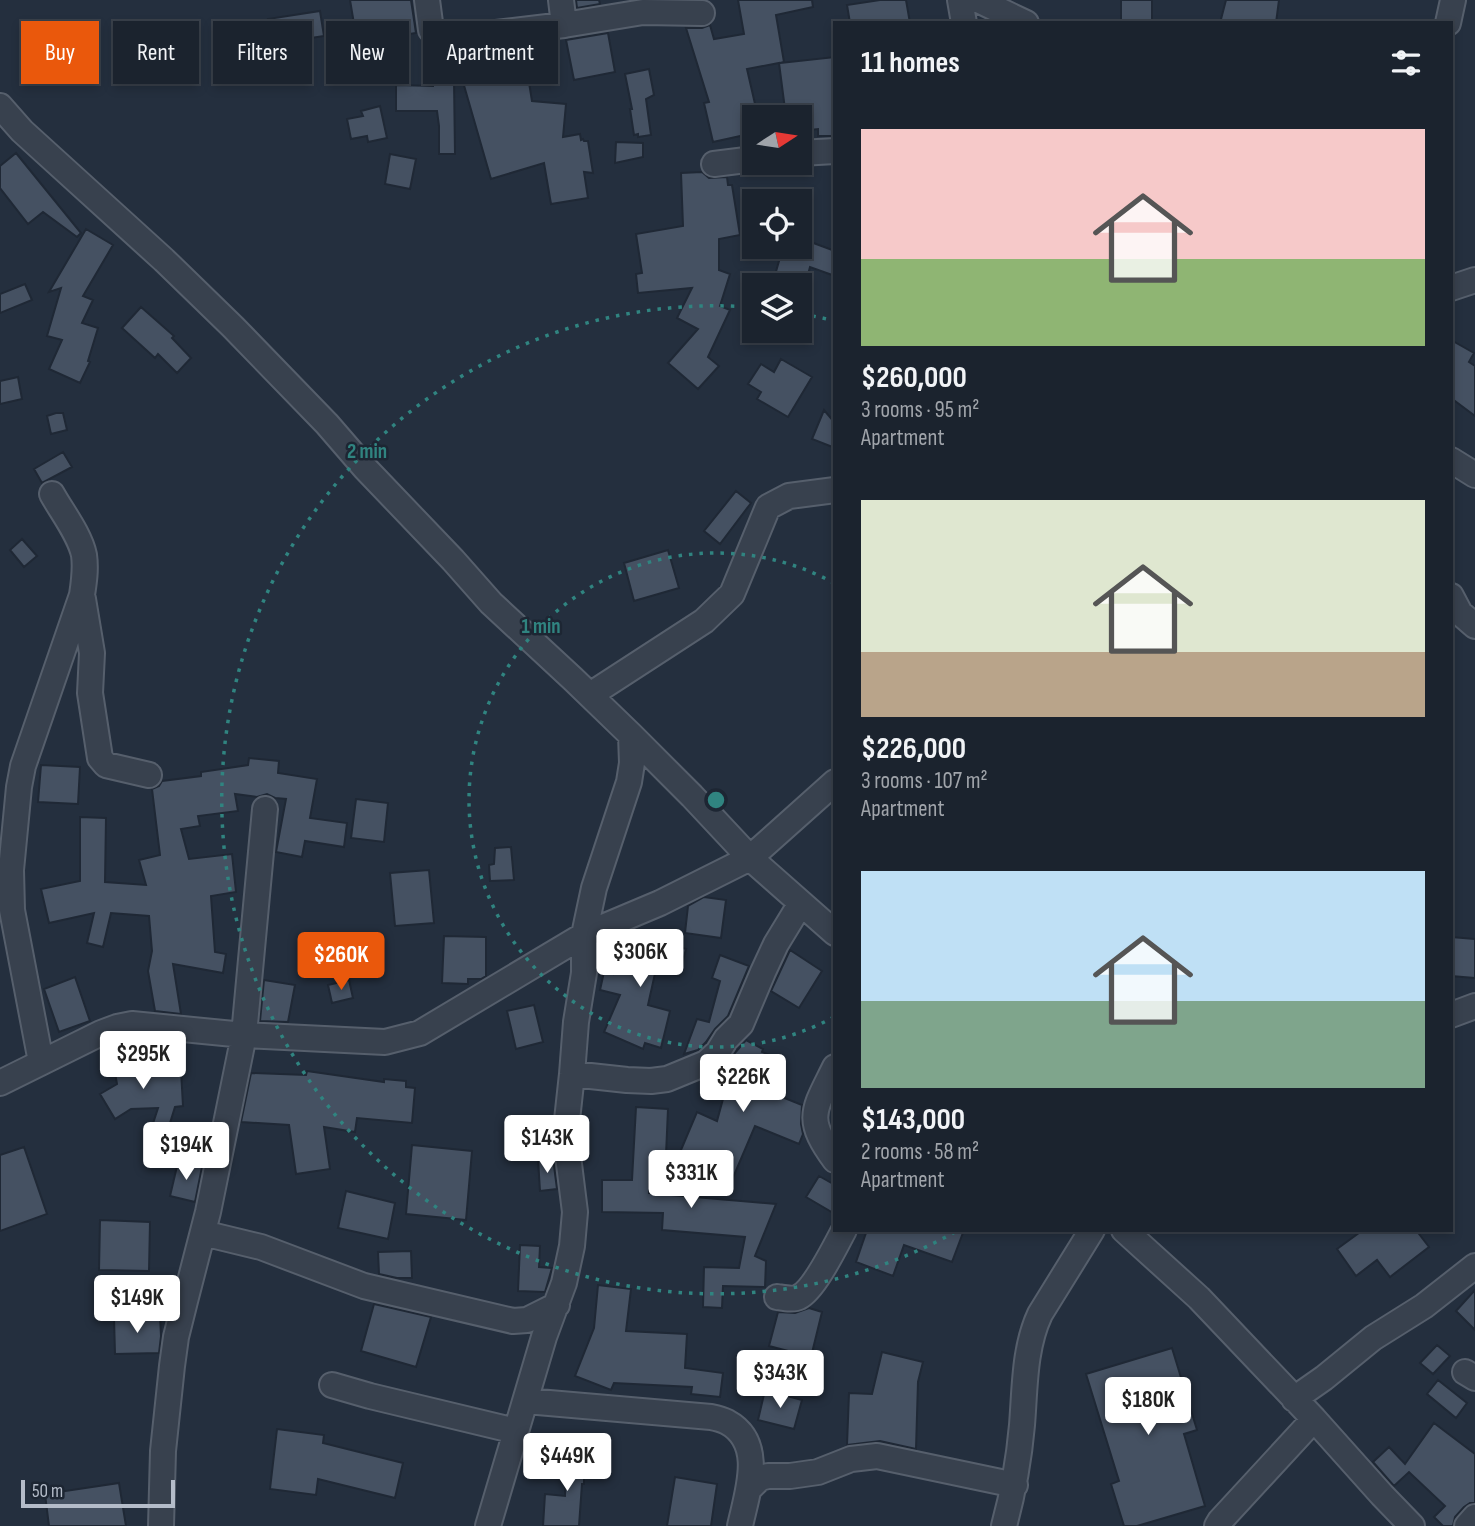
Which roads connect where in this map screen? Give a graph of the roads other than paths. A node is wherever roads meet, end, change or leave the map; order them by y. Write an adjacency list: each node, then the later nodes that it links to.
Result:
1 (427, 0): 10 (street)
2 (561, 0): 10 (street)
3 (960, 0): 7 (street)
4 (978, 0): 8 (street)
5 (1453, 0): 9 (street)
6 (702, 13): 10 (street)
7 (964, 21)
8 (1022, 21)
9 (1448, 21)
10 (564, 25)
11 (0, 106): 25 (street)
12 (833, 151): 13 (street)
13 (812, 152)
14 (742, 160): 15 (street)
15 (714, 164)
16 (1475, 280): 17 (street)
17 (1453, 287)
18 (1453, 461): 19 (street)
19 (1475, 475)
20 (833, 490): 25 (street)
21 (52, 494): 22 (street)
22 (82, 595): 27 (street); 29 (street)
23 (1453, 600): 24 (street)
24 (1475, 626)
25 (590, 695): 26 (street)
26 (631, 734): 31 (street); 34 (street)
27 (149, 775)
28 (833, 784): 31 (street)
29 (9, 785): 38 (street)
30 (265, 809): 37 (street)
31 (750, 858): 32 (street); 34 (street)
32 (801, 903): 33 (street); 40 (street)
33 (833, 931)
34 (584, 935): 37 (street); 40 (street)
35 (1475, 1006): 36 (street)
36 (1453, 1014)
37 (244, 1035): 38 (street); 46 (street)
38 (41, 1062): 41 (street)
39 (833, 1071): 42 (street)
40 (572, 1074): 49 (street)
41 (0, 1083)
42 (833, 1157)
43 (843, 1232): 48 (street)
44 (1091, 1232): 55 (street)
45 (1126, 1232): 51 (street)
46 (203, 1233): 49 (street); 58 (street)
47 (1475, 1266): 51 (street)
48 (777, 1297)
49 (557, 1305): 52 (street)
50 (332, 1385): 54 (street)
51 (1294, 1399): 53 (street)
52 (526, 1401): 54 (street); 56 (street)
53 (1314, 1419): 62 (street); 63 (street)
54 (516, 1432): 59 (street)
55 (1015, 1485): 56 (street); 61 (street)
56 (748, 1490): 60 (street)
57 (1475, 1517): 64 (street)
58 (161, 1526)
59 (488, 1526)
60 (740, 1526)
61 (1004, 1526)
62 (1217, 1526)
63 (1412, 1526)
64 (1467, 1526)

